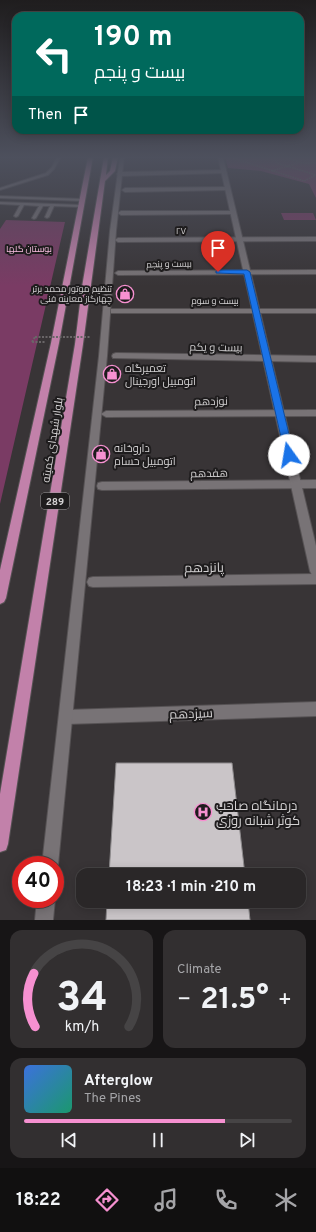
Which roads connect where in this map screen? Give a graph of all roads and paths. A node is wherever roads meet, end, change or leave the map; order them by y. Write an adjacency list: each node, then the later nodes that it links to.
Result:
1 (40, 200): 6 (lane)
2 (83, 200): 6 (main road, بلوار شهدای کمیته)
3 (101, 200): 42 (main road, بلوار شهدای کمیته / 289)
4 (116, 200): 41 (street)
5 (230, 200): 12 (street)
6 (82, 203): 10 (lane); 39 (main road, بلوار شهدای کمیته)
7 (2, 204): 8 (lane)
8 (23, 204): 9 (lane); 13 (lane)
9 (41, 205): 10 (lane); 15 (lane)
10 (52, 206): 14 (lane)
11 (121, 213): 12 (street)
12 (233, 213): 16 (street)
13 (16, 216)
14 (47, 217)
15 (34, 218)
16 (239, 239): 17 (street, ۲۷); 18 (street, ۲۷); 19 (street)
17 (316, 239)
18 (118, 240)
19 (247, 272): 20 (street, بیست و پنجم); 21 (street, بیست و پنجم); 23 (street)
20 (316, 272)
21 (118, 273)
22 (114, 311): 23 (street, بیست و سوم)
23 (256, 311): 24 (street, بیست و سوم); 28 (street)
24 (316, 311)
25 (91, 337): 26 (path, bridge)
26 (32, 342)
27 (116, 356): 28 (street, بیست و یکم)
28 (267, 359): 29 (street, بیست و یکم); 30 (street)
29 (316, 359)
30 (279, 412): 31 (street, نوزدهم); 32 (street, نوزدهم); 33 (street)
31 (316, 413)
32 (106, 414)
33 (296, 484): 34 (street, هفدهم); 35 (street, هفدهم); 36 (street)
34 (316, 484)
35 (102, 486)
36 (316, 571)
37 (316, 579): 38 (street, پانزدهم)
38 (93, 582)
39 (0, 598)
40 (316, 709): 41 (street, سیزدهم)
41 (66, 717): 43 (street)
42 (0, 844)
43 (51, 856)
44 (45, 908): 45 (street)
45 (44, 920)

